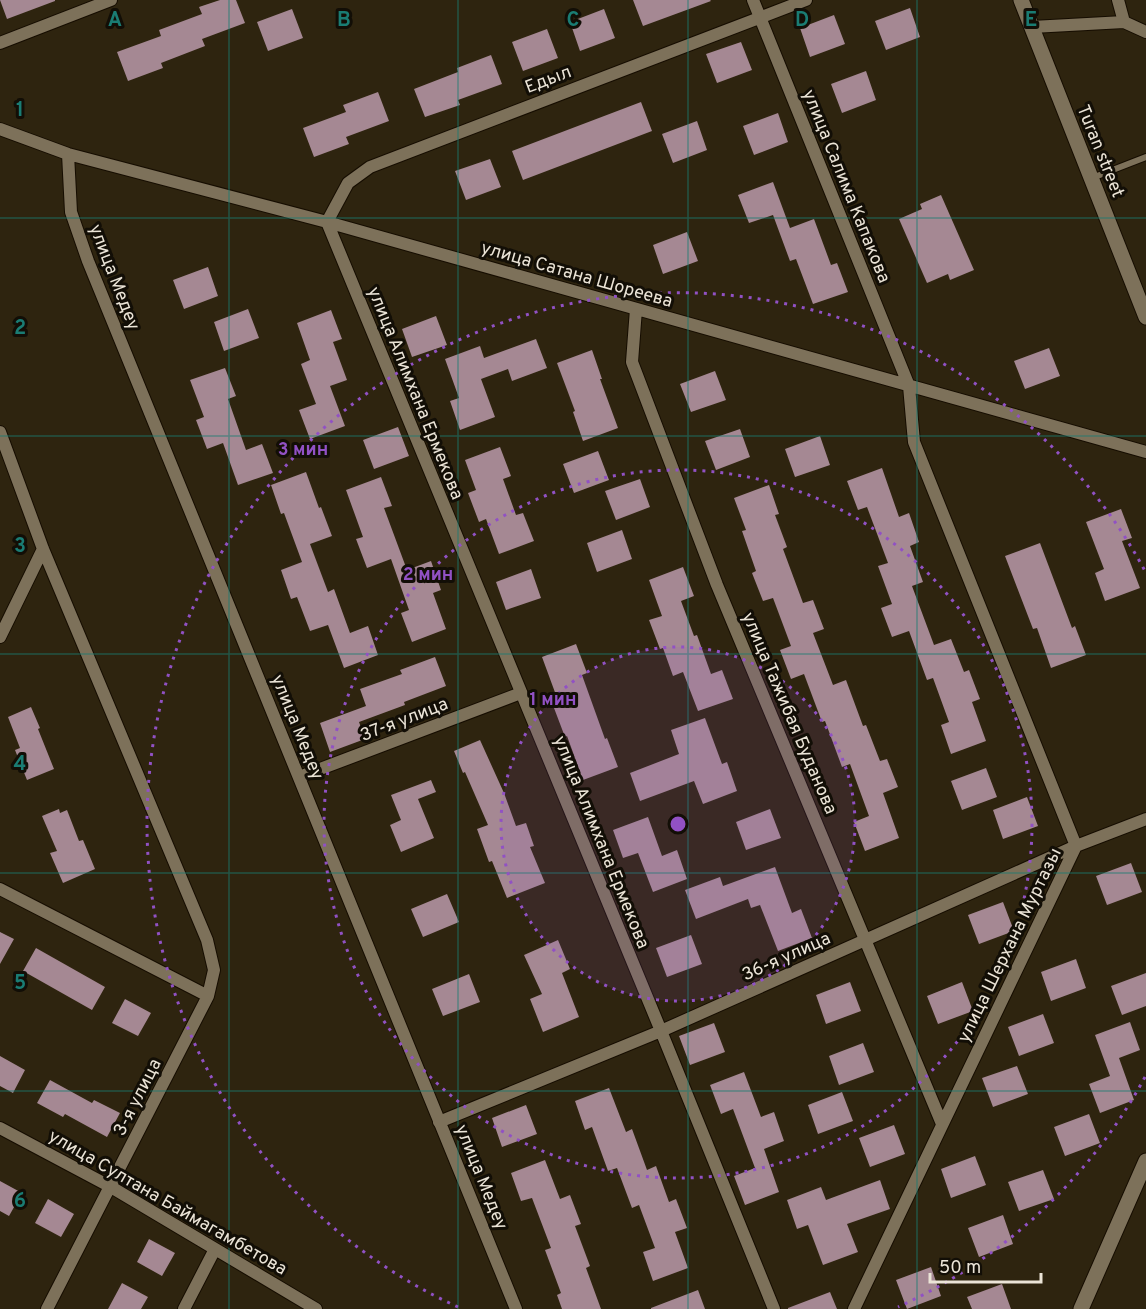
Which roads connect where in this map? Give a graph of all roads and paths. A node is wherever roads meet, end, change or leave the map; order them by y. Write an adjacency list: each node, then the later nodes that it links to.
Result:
1 (111, 0): 10 (street)
2 (753, 0): 6 (street, улица Салима Капакова)
3 (806, 0): 6 (street, Едыл)
4 (1021, 0): 8 (street, Turan street)
5 (1118, 0): 7 (street)
6 (760, 17): 15 (street, Едыл); 18 (street, улица Салима Капакова)
7 (1124, 22): 8 (street); 9 (street)
8 (1032, 27): 14 (street, Turan street)
9 (1146, 32)
10 (0, 43)
11 (0, 129): 12 (street, улица Сатана Шореева)
12 (68, 154): 15 (street, улица Сатана Шореева); 24 (street, улица Медеу)
13 (1146, 157): 14 (lane)
14 (1091, 178): 17 (street, Turan street)
15 (327, 222): 16 (street, улица Сатана Шореева); 23 (street, улица Алимхана Ермекова)
16 (636, 309): 18 (street, улица Сатана Шореева); 28 (street, улица Тажибая Буданова)
17 (1146, 317)
18 (909, 386): 20 (street, улица Сатана Шореева); 26 (street, улица Шерхана Муртазы)
19 (0, 432): 21 (street)
20 (1146, 452)
21 (43, 549): 22 (street); 29 (street)
22 (0, 638)
23 (521, 693): 24 (street, 37-я улица); 30 (street, улица Алимхана Ермекова)
24 (299, 777): 31 (street, улица Медеу)
25 (1146, 819): 26 (street, 36-я улица)
26 (1076, 846): 28 (street, 36-я улица); 32 (street, улица Шерхана Муртазы)
27 (0, 889): 29 (street)
28 (866, 941): 30 (street, 36-я улица); 32 (street, улица Тажибая Буданова)
29 (208, 996): 35 (street, 3-я улица)
30 (661, 1031): 31 (street, 36-я улица); 41 (street, улица Алимхана Ермекова)
31 (440, 1122): 40 (street, улица Медеу)
32 (942, 1124): 42 (street, улица Шерхана Муртазы)
33 (0, 1128): 35 (street, улица Султана Баймагамбетова)
34 (1146, 1161): 43 (street)
35 (111, 1187): 36 (street, улица Султана Баймагамбетова); 37 (street, 3-я улица)
36 (215, 1249): 38 (street); 39 (street, улица Султана Баймагамбетова)
37 (47, 1309)
38 (184, 1309)
39 (316, 1309)
40 (516, 1309)
41 (774, 1309)
42 (854, 1309)
43 (1082, 1309)

